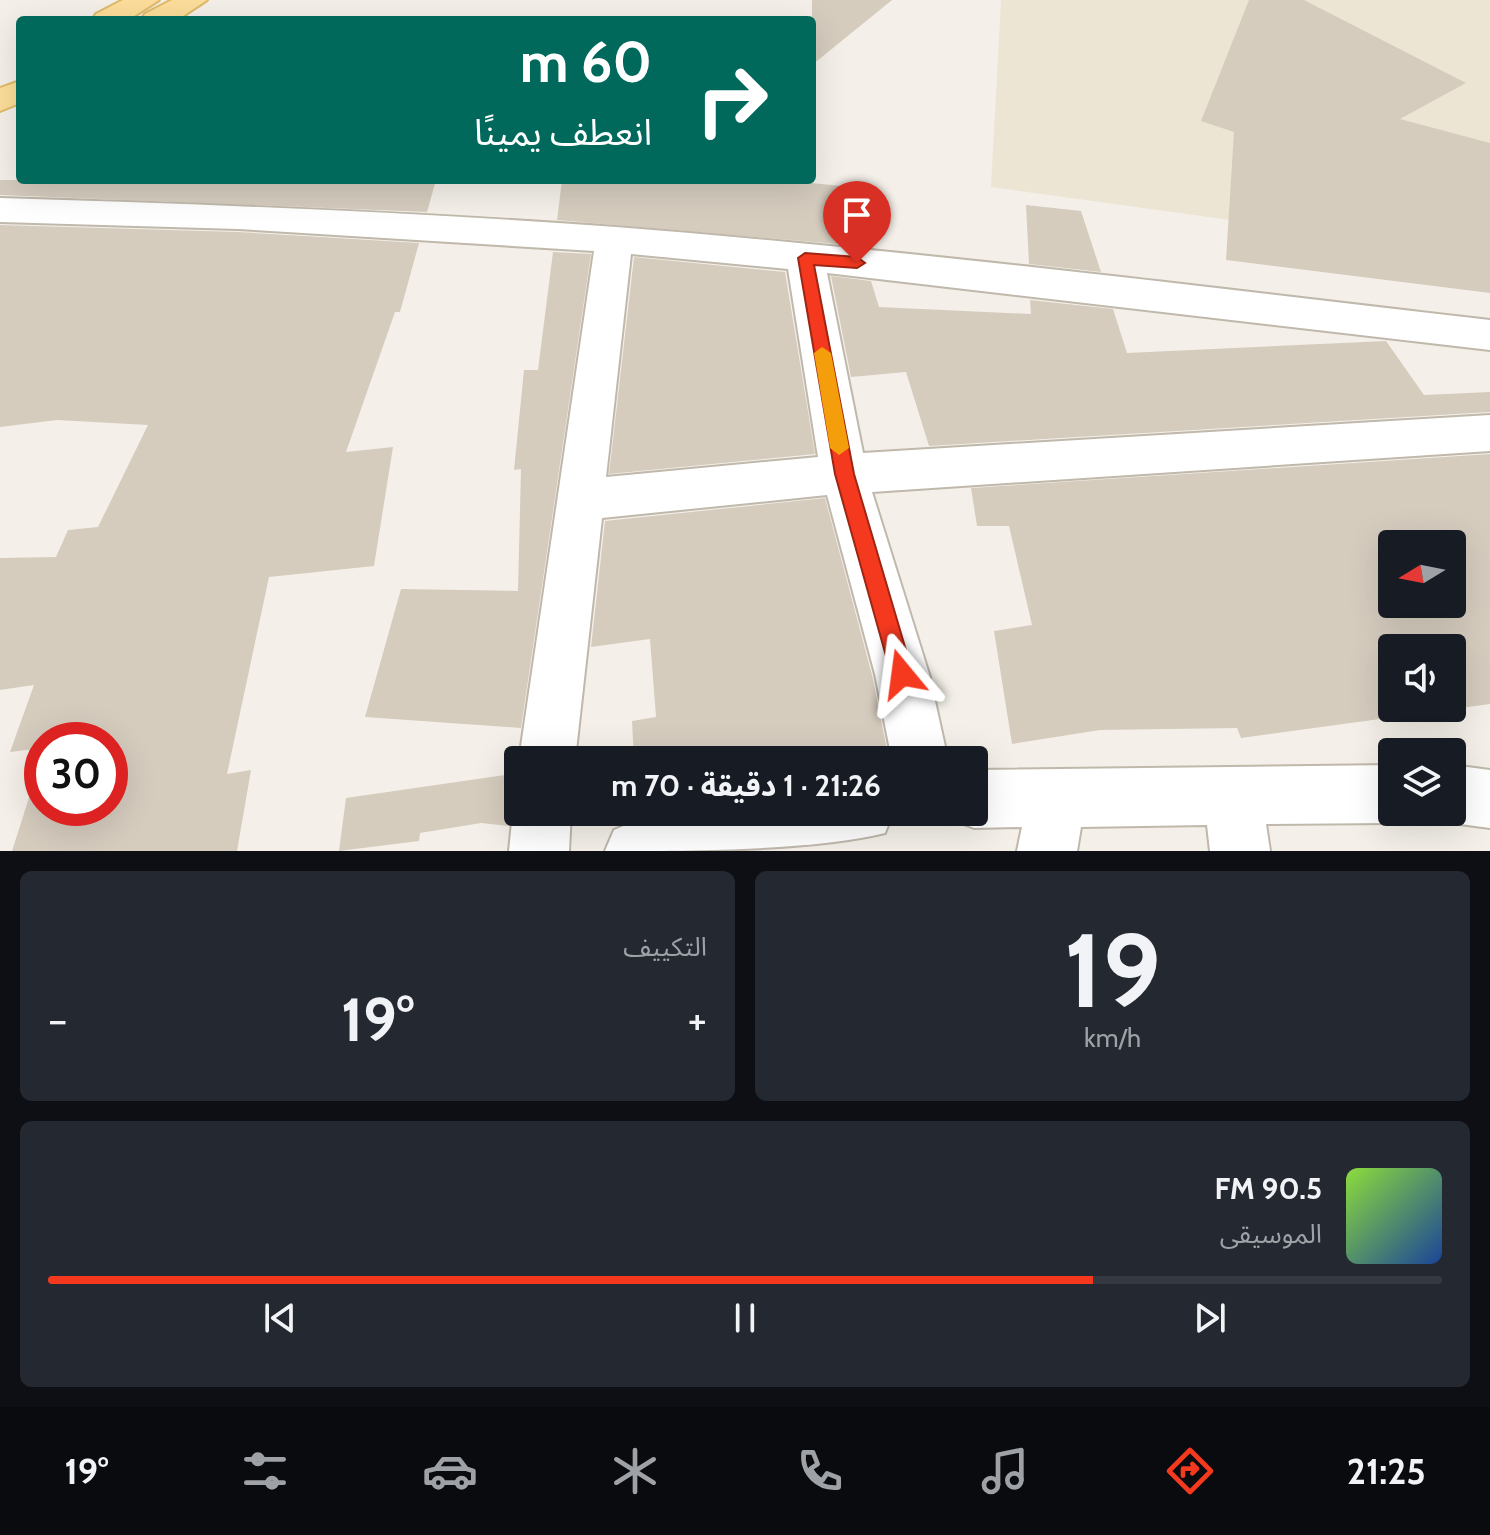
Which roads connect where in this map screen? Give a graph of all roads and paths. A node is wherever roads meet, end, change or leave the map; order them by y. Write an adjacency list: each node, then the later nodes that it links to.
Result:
1 (145, 0): 3 (main road)
2 (193, 0): 4 (main road)
3 (114, 16)
4 (163, 16)
5 (8, 205): 6 (street)
6 (614, 240): 7 (street); 11 (street)
7 (805, 258): 8 (street); 10 (street)
8 (1490, 335)
9 (1490, 433): 10 (street)
10 (844, 474): 11 (street); 13 (street)
11 (579, 500): 12 (street)
12 (549, 746)
13 (917, 746)
14 (1466, 796): 16 (street)
15 (1378, 797): 18 (street)
16 (1490, 799)
17 (988, 803): 19 (street)
18 (1236, 823): 19 (street)
19 (1052, 824)
20 (541, 826): 22 (street)
21 (782, 826): 23 (street)
22 (539, 851)
23 (635, 851)

